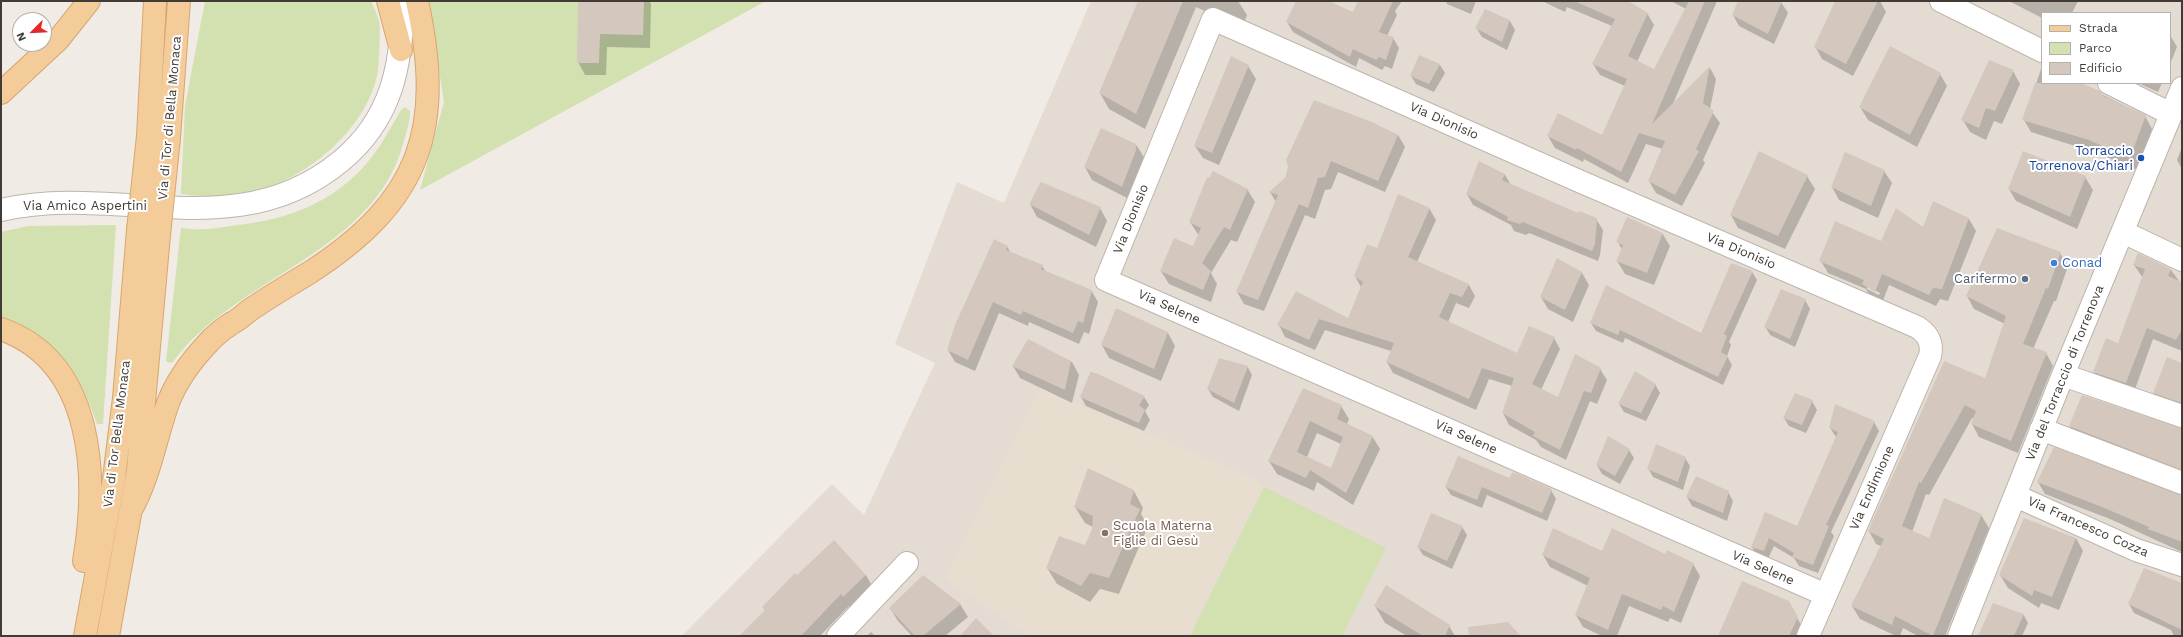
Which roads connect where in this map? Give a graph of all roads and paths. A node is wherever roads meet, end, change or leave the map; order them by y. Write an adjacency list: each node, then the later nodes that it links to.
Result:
1 (89, 1): 15 (main road)
2 (155, 1): 17 (main road)
3 (178, 1): 12 (main road, Via di Tor di Bella Monaca)
4 (194, 1): 12 (main road)
5 (388, 1): 10 (main road)
6 (393, 1): 10 (street, Via Amico Aspertini)
7 (403, 1): 10 (street, Via Amico Aspertini)
8 (417, 1): 31 (main road)
9 (1940, 1): 11 (street)
10 (401, 50): 18 (street, Via Amico Aspertini)
11 (2041, 50)
12 (174, 76): 17 (main road, Via di Tor di Bella Monaca)
13 (2110, 84): 16 (street)
14 (2182, 88): 16 (street, Via del Torraccio di Torrenova)
15 (1, 93)
16 (2171, 114): 20 (street, Via del Torraccio di Torrenova)
17 (159, 137): 19 (main road, Via di Tor di Bella Monaca, bridge); 21 (main road, Via di Tor di Bella Monaca, bridge)
18 (1, 210)
19 (138, 230): 36 (main road, Via di Tor Bella Monaca)
20 (2122, 232): 22 (street); 26 (street, Via del Torraccio di Torrenova)
21 (159, 235): 31 (main road, Via di Tor Bella Monaca)
22 (2182, 260)
23 (1106, 280): 25 (street, Via Dionisio); 34 (street, Via Selene)
24 (1, 329): 35 (main road)
25 (1929, 340): 34 (street, Via Endimione)
26 (2063, 375): 27 (street); 28 (street, Via del Torraccio di Torrenova)
27 (2182, 416)
28 (2042, 429): 29 (street); 30 (street, Via del Torraccio di Torrenova)
29 (2182, 484)
30 (2016, 496): 33 (street, Via Francesco Cozza); 40 (street, Via del Torraccio di Torrenova)
31 (131, 510): 37 (main road, Via di Tor Bella Monaca)
32 (907, 563): 38 (street)
33 (2182, 565)
34 (1826, 595): 39 (street, Via Endimione)
35 (79, 636)
36 (85, 636)
37 (108, 636)
38 (838, 636)
39 (1808, 636)
40 (1959, 636)

